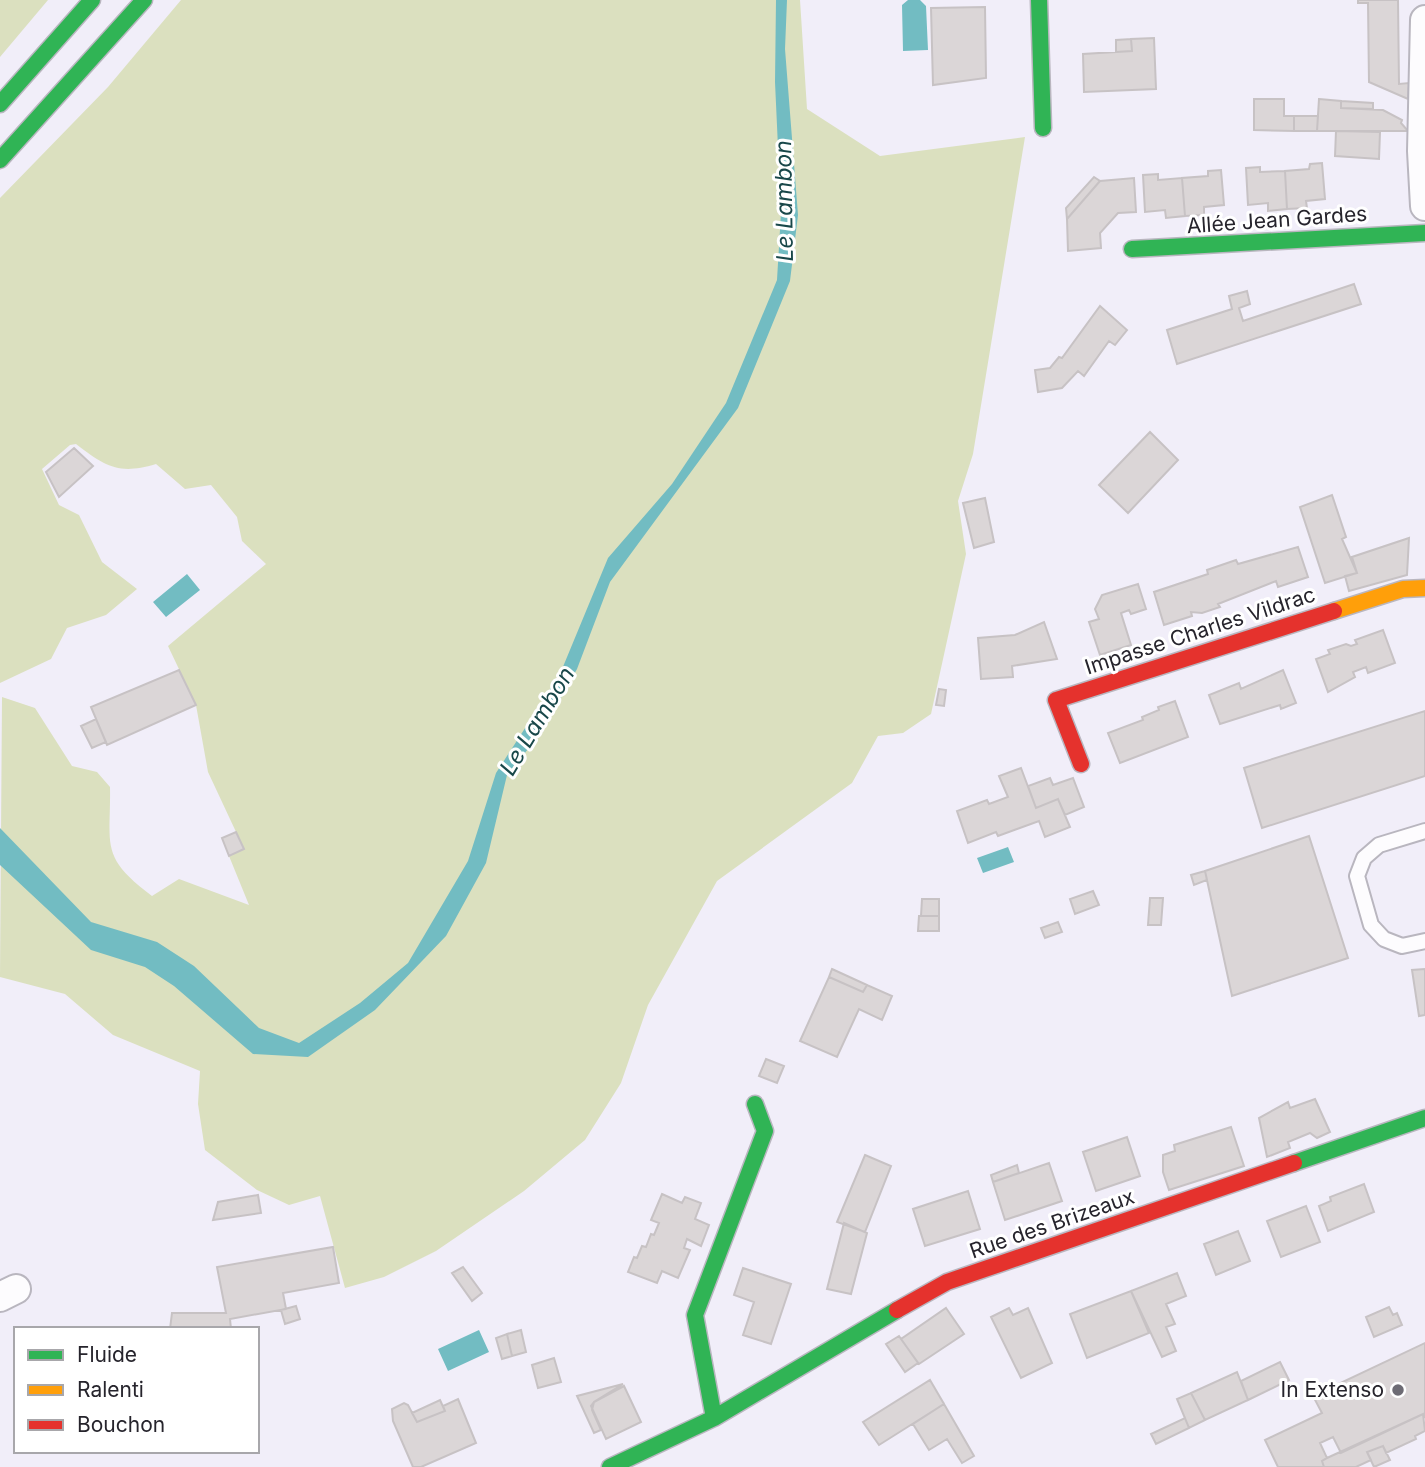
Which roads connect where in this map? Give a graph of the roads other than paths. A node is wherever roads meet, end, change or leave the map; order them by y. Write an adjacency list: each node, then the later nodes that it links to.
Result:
1 (92, 0): 5 (main road)
2 (144, 0): 7 (main road)
3 (1039, 0): 6 (main road)
4 (1425, 20): 8 (street)
5 (0, 104)
6 (1044, 128)
7 (0, 160)
8 (1425, 205)
9 (1425, 233): 10 (main road, Allée Jean Gardes)
10 (1132, 249)
11 (1425, 587): 12 (main road, Impasse Charles Vildrac)
12 (1081, 764)
13 (1425, 831): 14 (lane)
14 (1425, 941)
15 (755, 1104): 17 (main road)
16 (1425, 1118): 17 (main road, Rue des Brizeaux)
17 (714, 1418): 18 (main road, Rue des Brizeaux)
18 (610, 1467)

